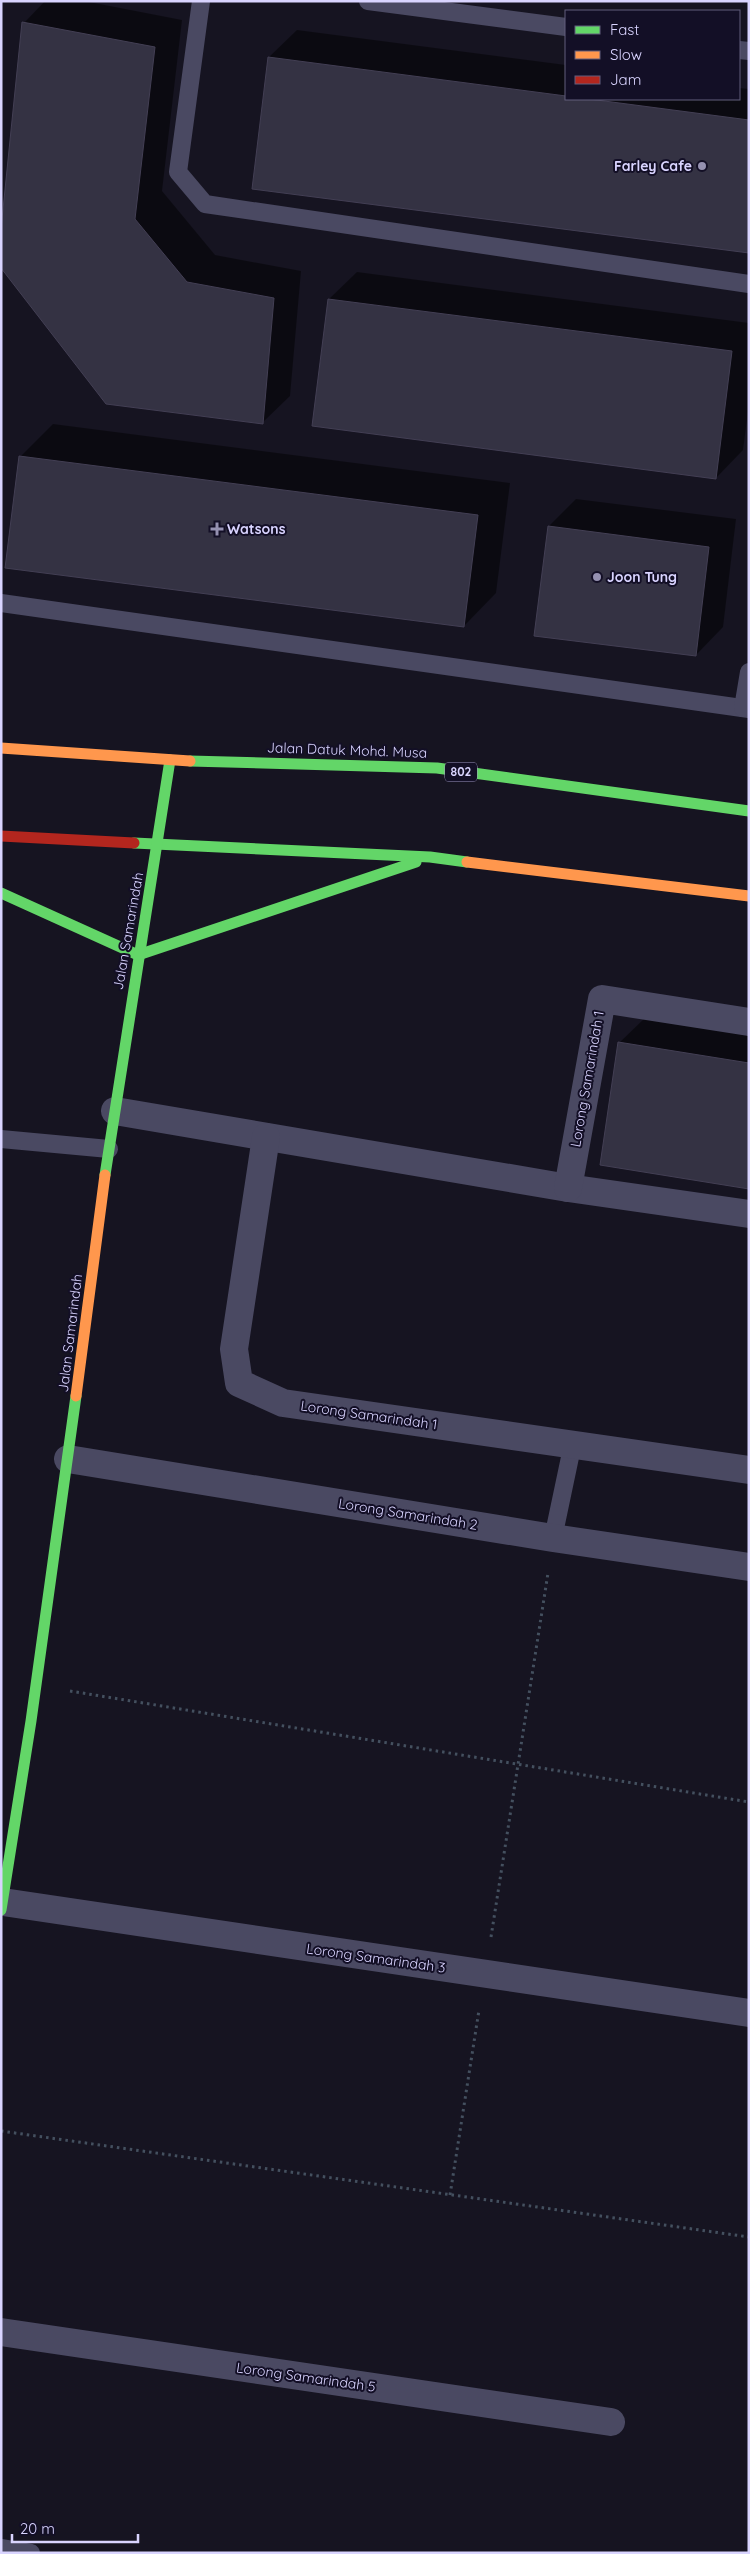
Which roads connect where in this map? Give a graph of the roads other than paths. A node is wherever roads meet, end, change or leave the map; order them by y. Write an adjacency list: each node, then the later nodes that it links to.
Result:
1 (201, 1): 4 (lane)
2 (368, 1): 3 (lane)
3 (565, 27)
4 (749, 284)
5 (1, 603): 7 (lane)
6 (749, 672): 7 (lane)
7 (746, 708)
8 (1, 748): 9 (main road, Jalan Datuk Mohd. Musa / 802)
9 (170, 760): 10 (main road, Jalan Datuk Mohd. Musa / 802); 12 (main road, Jalan Samarindah)
10 (749, 811)
11 (1, 836): 12 (main road)
12 (159, 843): 13 (main road); 16 (main road, Jalan Samarindah)
13 (430, 857): 15 (main road); 16 (main road)
14 (1, 893): 16 (main road)
15 (749, 896)
16 (138, 955): 18 (main road, Jalan Samarindah)
17 (749, 1022): 22 (street, Lorong Samarindah 1)
18 (115, 1111): 19 (street); 21 (main road, Jalan Samarindah)
19 (266, 1137): 22 (street); 24 (street, Lorong Samarindah 1)
20 (1, 1139): 21 (lane)
21 (109, 1149): 25 (main road, Jalan Samarindah)
22 (568, 1188): 23 (street)
23 (749, 1214)
24 (574, 1443): 26 (street, Lorong Samarindah 1); 27 (lane)
25 (68, 1459): 27 (street, Lorong Samarindah 2); 29 (main road, Jalan Samarindah)
26 (749, 1470)
27 (554, 1538): 28 (street, Lorong Samarindah 2)
28 (749, 1567)
29 (2, 1906): 30 (street, Lorong Samarindah 3)
30 (749, 2013)
31 (1, 2332): 32 (street, Lorong Samarindah 5)
32 (611, 2422)
33 (1, 2548): 34 (lane)
34 (31, 2553)

